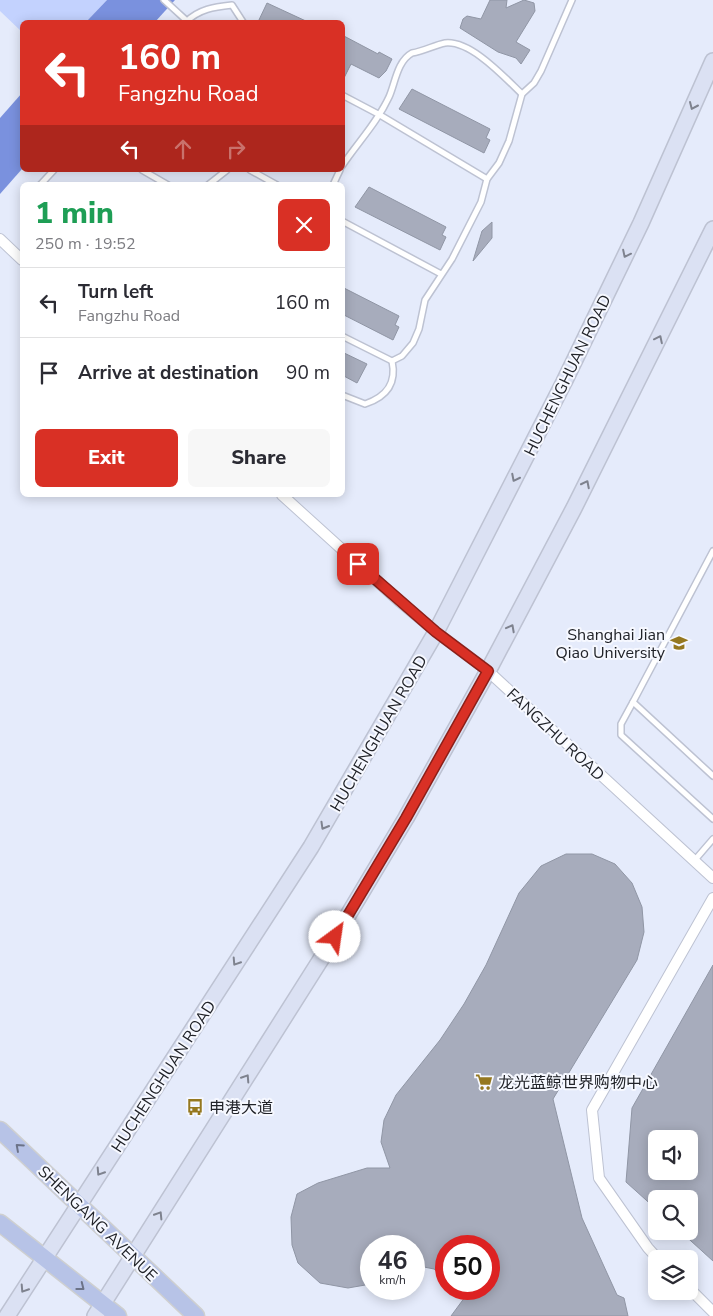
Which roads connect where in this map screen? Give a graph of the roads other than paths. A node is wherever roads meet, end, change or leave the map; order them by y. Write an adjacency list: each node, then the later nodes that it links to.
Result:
1 (164, 0): 3 (lane)
2 (572, 0): 7 (lane)
3 (185, 20)
4 (190, 20): 5 (lane)
5 (242, 20)
6 (713, 61): 30 (main road, HUCHENGHUAN ROAD, one-way to 30)
7 (522, 94): 9 (lane); 15 (lane)
8 (345, 97): 9 (lane)
9 (380, 115): 10 (lane); 15 (lane)
10 (345, 162)
11 (52, 172): 16 (lane)
12 (145, 172): 17 (lane)
13 (224, 172): 18 (lane)
14 (254, 172): 19 (lane)
15 (487, 179): 24 (lane)
16 (43, 182)
17 (163, 182)
18 (212, 182)
19 (272, 182)
20 (345, 223): 24 (lane)
21 (712, 233): 31 (main road, one-way to 21)
22 (0, 240): 23 (street)
23 (20, 258)
24 (441, 274): 26 (lane)
25 (345, 338): 26 (lane)
26 (392, 361): 27 (lane)
27 (345, 396)
28 (284, 497): 30 (street, FANGZHU ROAD)
29 (713, 552): 32 (lane)
30 (436, 632): 31 (street, FANGZHU ROAD); 40 (main road, HUCHENGHUAN ROAD, one-way to 40)
31 (488, 671): 36 (street, FANGZHU ROAD); 43 (main road, one-way to 31)
32 (633, 702): 33 (lane); 34 (lane)
33 (713, 776)
34 (713, 819)
35 (713, 839): 36 (lane)
36 (694, 860): 37 (street, FANGZHU ROAD)
37 (713, 878)
38 (713, 898): 42 (street)
39 (0, 1130): 40 (main road, SHENGANG AVENUE, one-way to 39)
40 (80, 1204): 43 (main road, SHENGANG AVENUE); 44 (main road, HUCHENGHUAN ROAD)
41 (0, 1223): 44 (main road)
42 (650, 1250)
43 (134, 1256): 46 (main road); 50 (main road, SHENGANG AVENUE)
44 (44, 1258): 46 (main road, one-way to 46); 48 (main road, HUCHENGHUAN ROAD, one-way to 48)
45 (698, 1297): 47 (street)
46 (99, 1310): 49 (main road)
47 (713, 1312)
48 (7, 1316)
49 (118, 1316)
50 (196, 1316)

